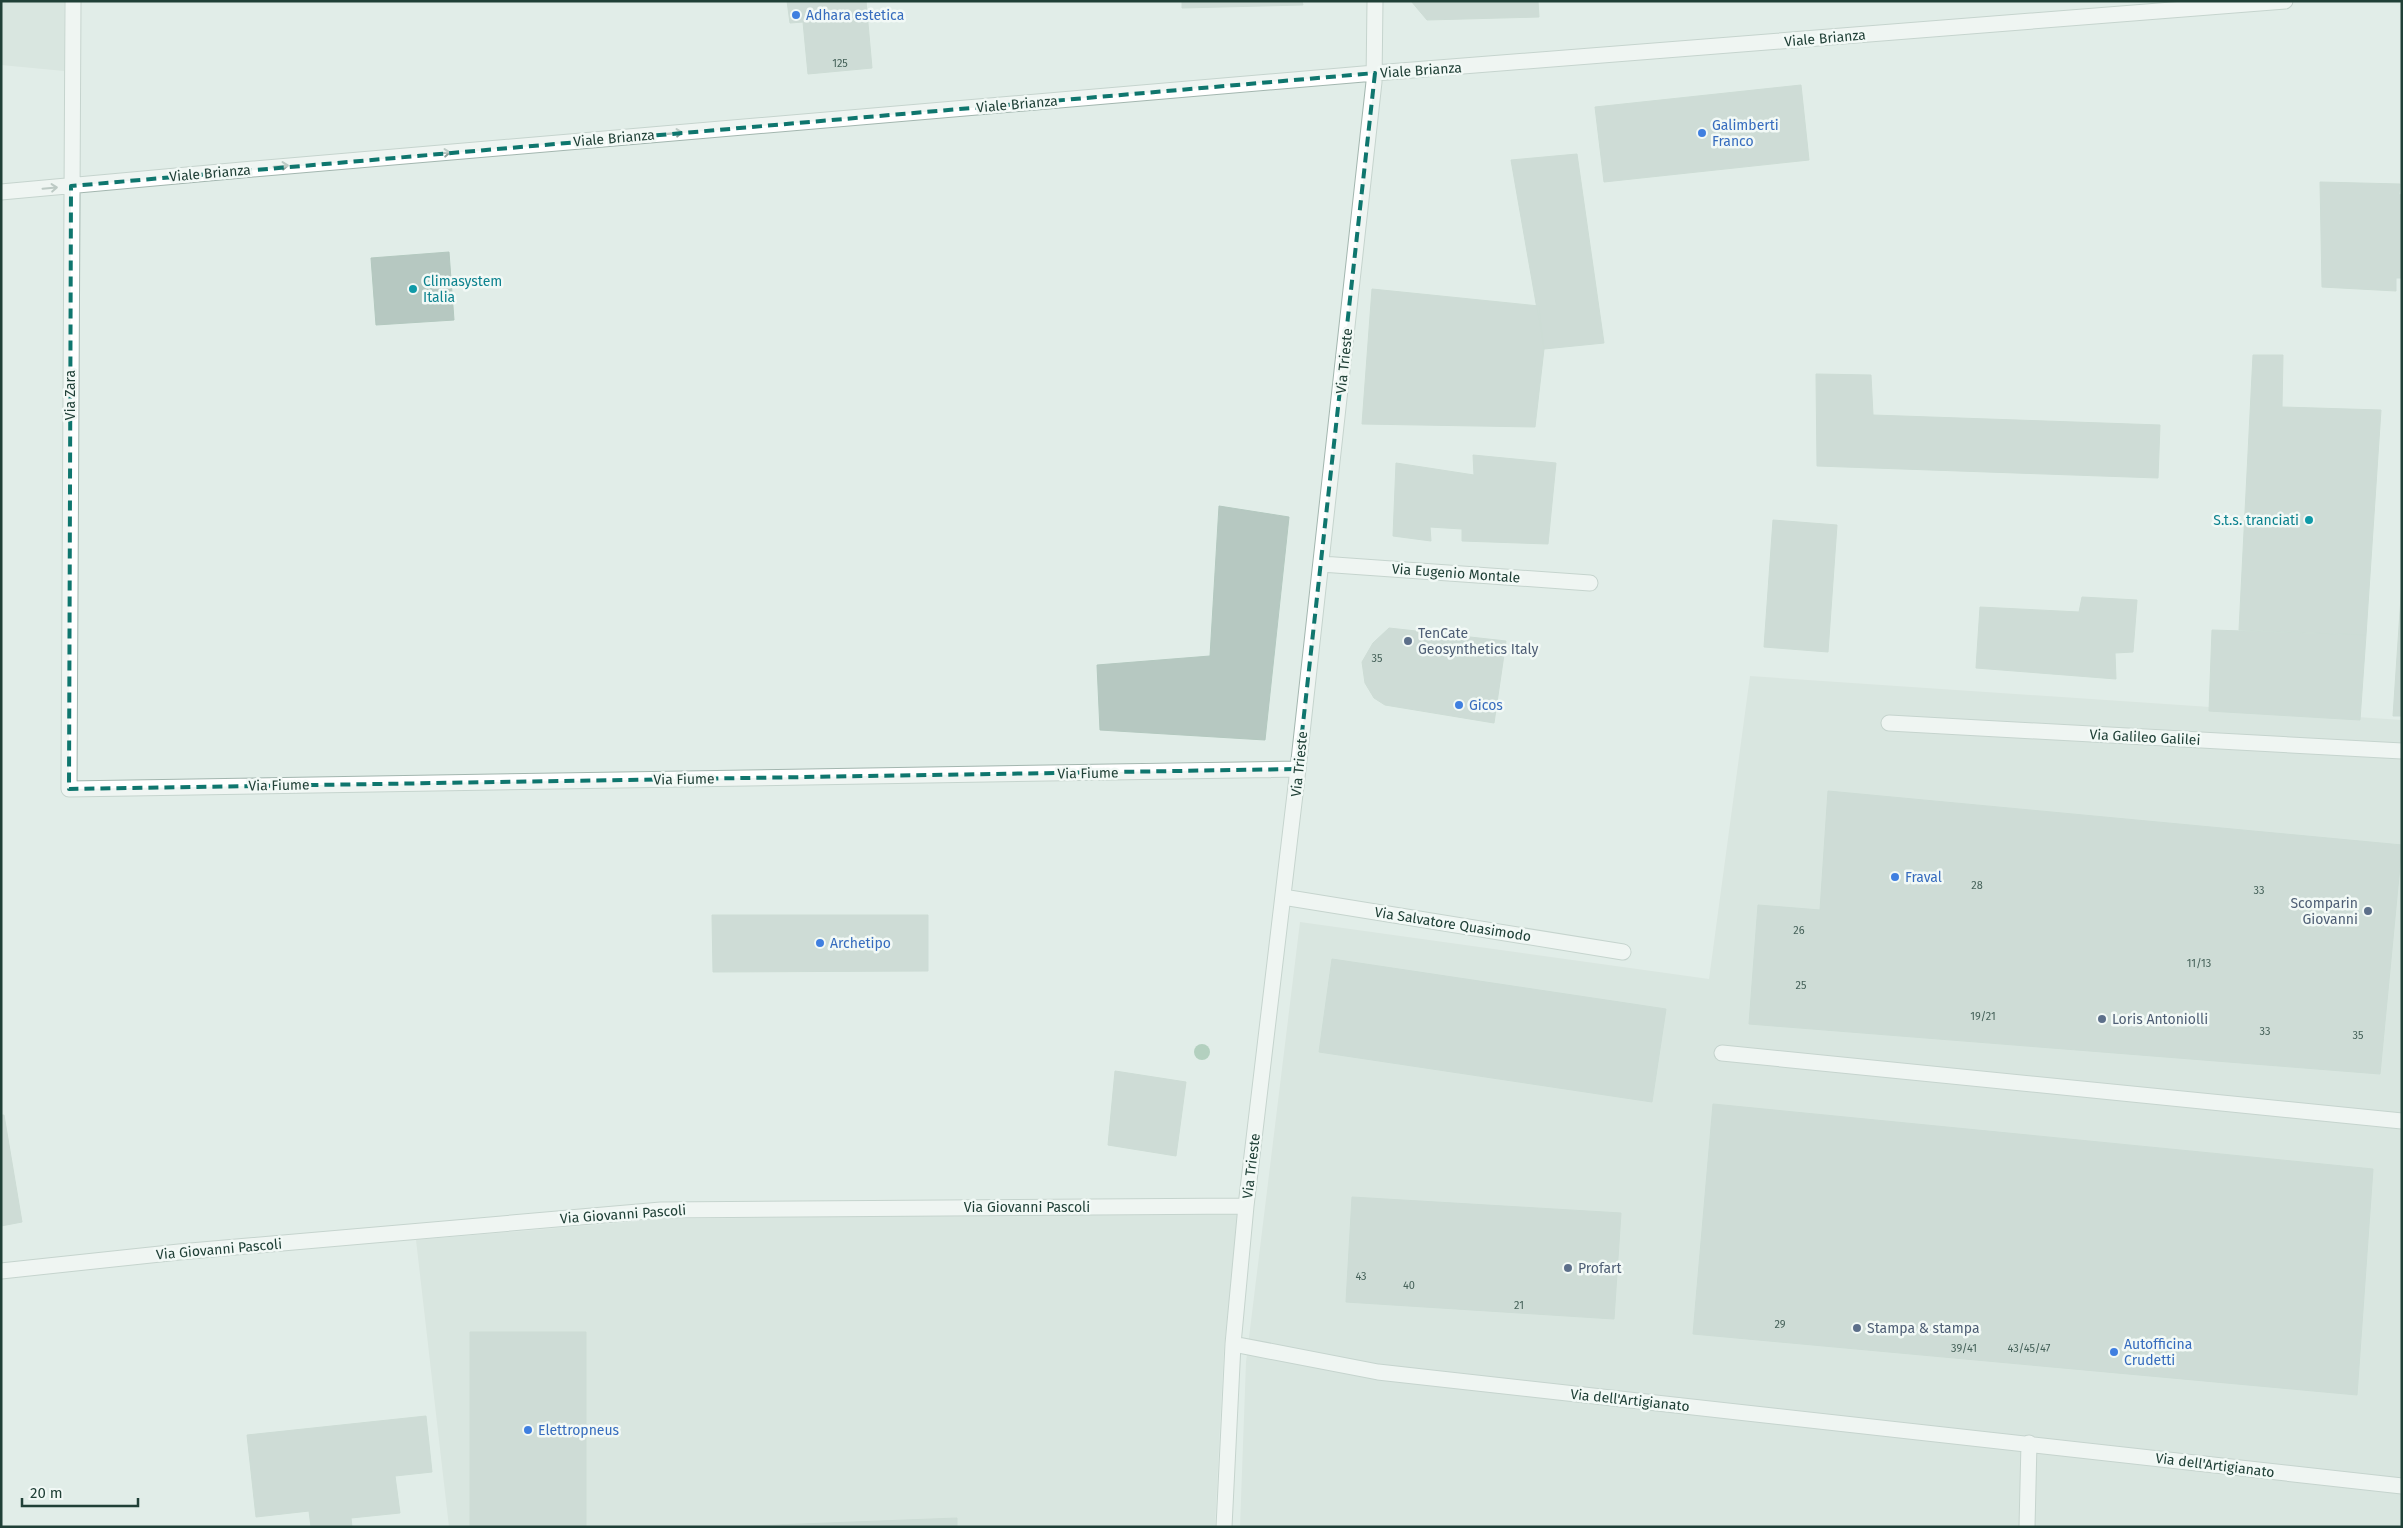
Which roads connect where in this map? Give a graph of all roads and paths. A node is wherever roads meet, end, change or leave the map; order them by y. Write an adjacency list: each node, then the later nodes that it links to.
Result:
1 (73, 1): 5 (street, Via Zara)
2 (1375, 1): 4 (street, Via Trieste)
3 (2285, 1): 4 (street, Viale Brianza)
4 (1375, 73): 5 (street, Viale Brianza, one-way to 4); 7 (street, Via Trieste)
5 (71, 186): 6 (street, Viale Brianza, one-way to 5); 12 (street, Via Zara)
6 (1, 192)
7 (1321, 564): 8 (street, Via Eugenio Montale); 11 (street, Via Trieste)
8 (1590, 583)
9 (1889, 723): 10 (street, Via Galileo Galilei)
10 (2402, 751)
11 (1298, 769): 12 (street, Via Fiume); 13 (street, Via Trieste)
12 (69, 789)
13 (1283, 897): 14 (street, Via Salvatore Quasimodo); 17 (street, Via Trieste)
14 (1623, 952)
15 (1722, 1053): 16 (street)
16 (2402, 1121)
17 (1246, 1206): 18 (street, Via Giovanni Pascoli); 19 (street, Via Trieste)
18 (1, 1271)
19 (1233, 1344): 20 (street, Via dell'Artigianato); 22 (street, Via Trieste)
20 (2029, 1443): 21 (street, Via dell'Artigianato); 23 (street)
21 (2402, 1486)
22 (1224, 1527)
23 (2027, 1527)

